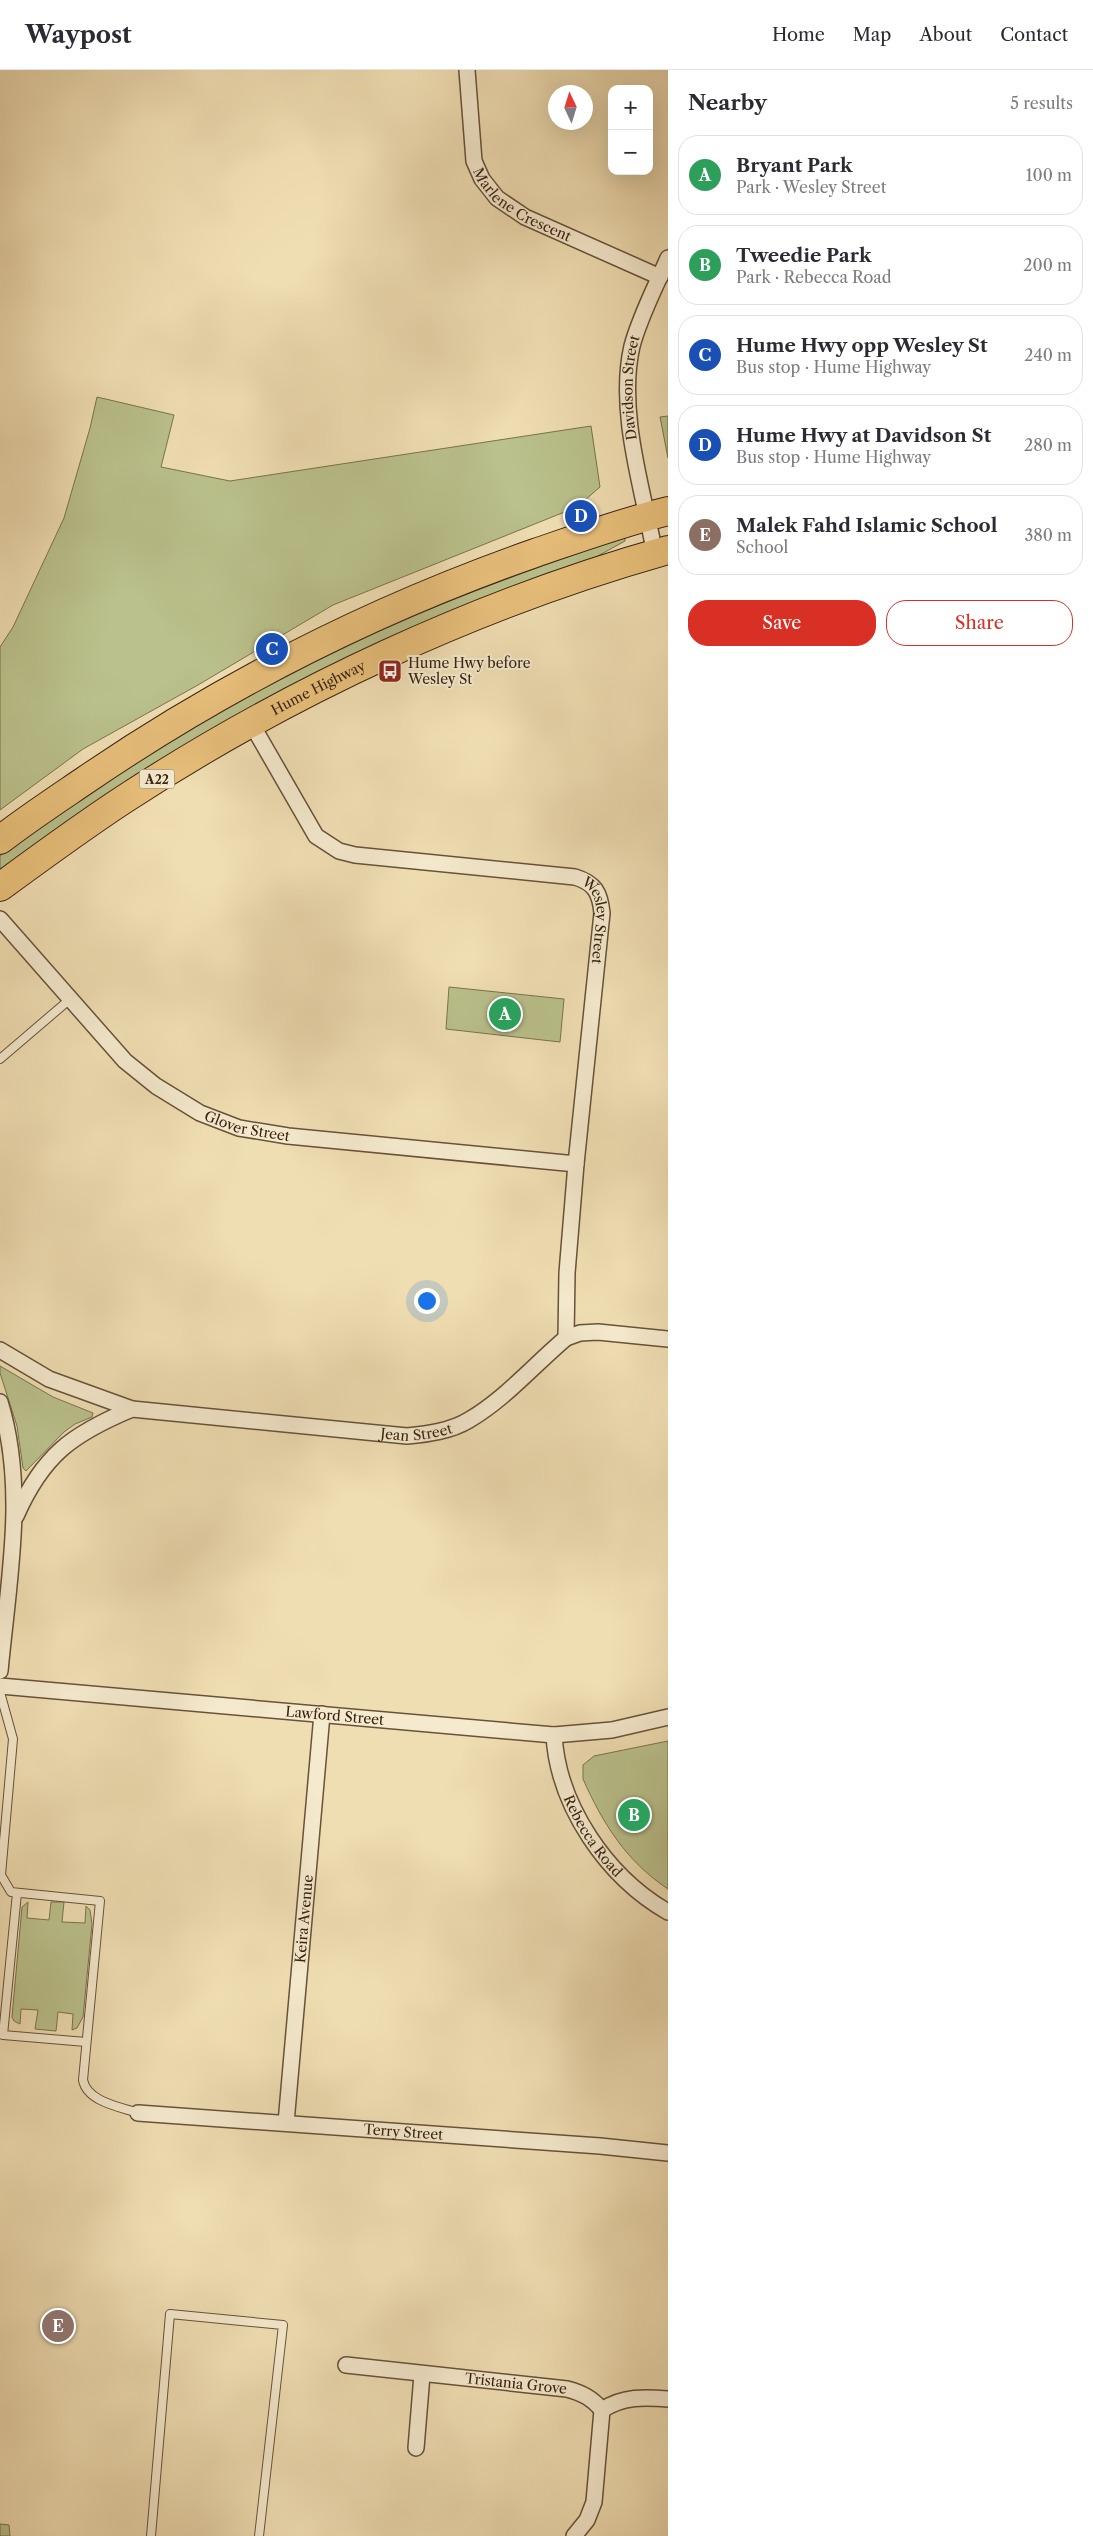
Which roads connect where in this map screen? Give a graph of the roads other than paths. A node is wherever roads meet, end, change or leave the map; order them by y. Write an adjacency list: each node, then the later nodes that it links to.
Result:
1 (467, 70): 3 (street, Marlene Crescent)
2 (668, 258): 3 (street, Davidson Street)
3 (660, 277): 4 (street, Davidson Street)
4 (658, 514): 5 (street, Davidson Street); 7 (highway)
5 (661, 552): 6 (highway, Hume Highway / A22)
6 (251, 723): 8 (highway, Hume Highway / A22); 12 (street, Wesley Street)
7 (0, 840)
8 (0, 888)
9 (0, 919): 10 (street, Glover Street)
10 (69, 1000): 11 (lane); 12 (street, Glover Street)
11 (0, 1059)
12 (576, 1164): 13 (street, Wesley Street)
13 (566, 1338): 14 (street, Jean Street); 17 (street, Jean Street)
14 (668, 1339)
15 (0, 1350): 17 (street, Jean Street)
16 (0, 1402): 18 (street)
17 (132, 1409): 18 (street)
18 (15, 1518): 19 (street)
19 (0, 1671)
20 (0, 1686): 22 (street, Lawford Street)
21 (0, 1692): 25 (lane)
22 (322, 1714): 24 (street, Lawford Street); 29 (street, Keira Avenue)
23 (668, 1717): 24 (street, Lawford Street)
24 (554, 1735): 26 (street, Rebecca Road)
25 (17, 1893): 27 (lane); 27 (lane)
26 (668, 1912)
27 (86, 2042): 28 (lane)
28 (138, 2113): 29 (street, Terry Street)
29 (286, 2124): 30 (street, Terry Street)
30 (668, 2153)
31 (346, 2365): 32 (street, Tristania Grove)
32 (422, 2375): 34 (street, Tristania Grove); 35 (street)
33 (668, 2400): 34 (street)
34 (602, 2410): 38 (street)
35 (416, 2448)
36 (151, 2536): 37 (lane)
37 (259, 2536)
38 (575, 2536)

